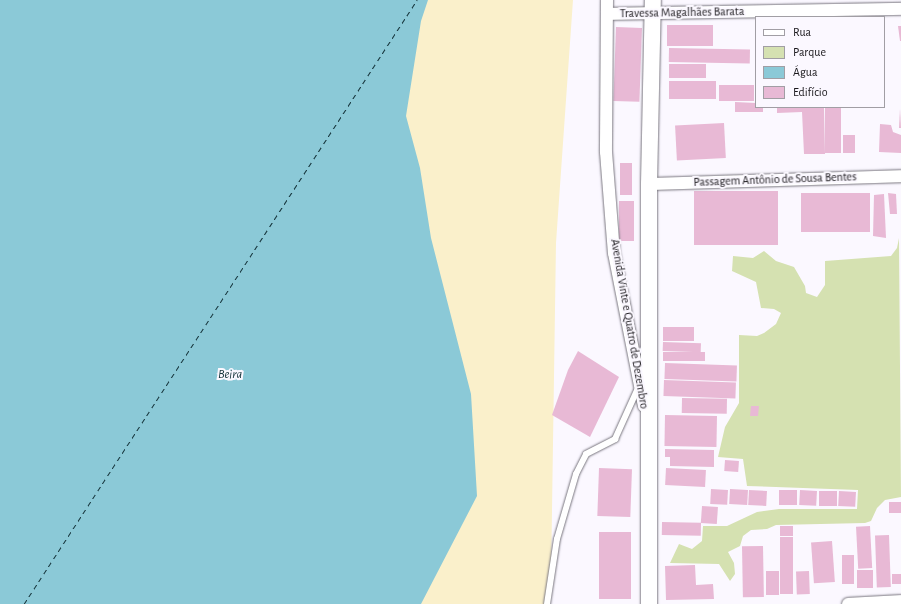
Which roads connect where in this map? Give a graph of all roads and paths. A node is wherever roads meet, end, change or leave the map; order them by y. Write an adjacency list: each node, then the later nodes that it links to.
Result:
1 (607, 0): 4 (street, Avenida Vinte e Quatro de Dezembro)
2 (653, 8): 3 (street, Travessa Magalhães Barata); 4 (street, Travessa Magalhães Barata); 6 (street, Avenida Vinte e Quatro de Dezembro)
3 (901, 9)
4 (607, 14): 7 (street, Avenida Vinte e Quatro de Dezembro)
5 (901, 176): 6 (street, Passagem Antônio de Sousa Bentes)
6 (649, 184): 8 (street, Avenida Vinte e Quatro de Dezembro)
7 (640, 385): 8 (street, Avenida Vinte e Quatro de Dezembro); 10 (lane)
8 (649, 431): 11 (street, Avenida Vinte e Quatro de Dezembro)
9 (901, 601): 12 (street)
10 (547, 604)
11 (649, 604)
12 (848, 604)

